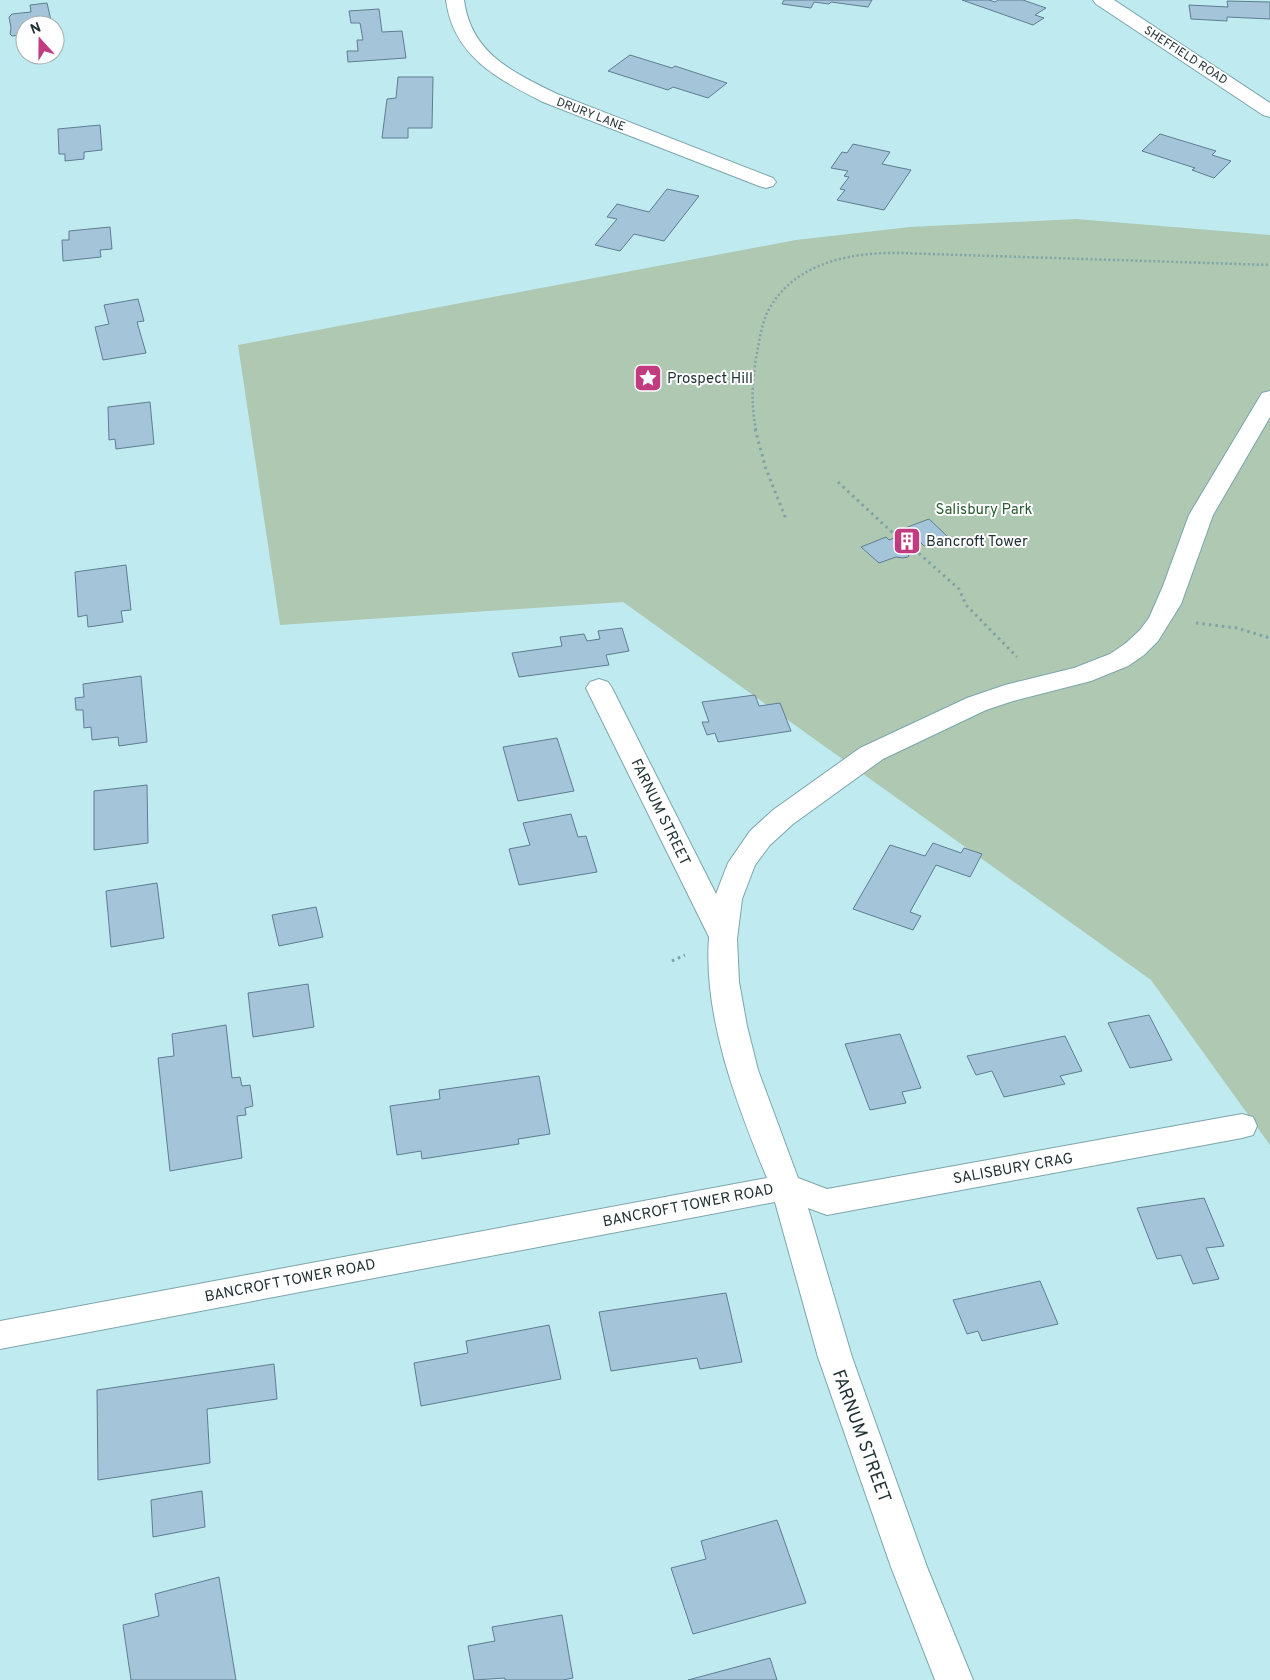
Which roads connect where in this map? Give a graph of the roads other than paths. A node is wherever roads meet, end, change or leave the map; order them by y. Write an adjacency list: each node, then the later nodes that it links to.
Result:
1 (455, 0): 4 (street, DRURY LANE)
2 (1102, 0): 3 (street, SHEFFIELD ROAD)
3 (1270, 111)
4 (766, 182)
5 (1270, 398): 7 (street, BANCROFT TOWER ROAD)
6 (599, 688): 7 (street, FARNUM STREET)
7 (723, 937): 9 (street, BANCROFT TOWER ROAD)
8 (1242, 1126): 9 (street, SALISBURY CRAG)
9 (786, 1187): 10 (street, BANCROFT TOWER ROAD); 11 (street, FARNUM STREET)
10 (0, 1335)
11 (954, 1680)

